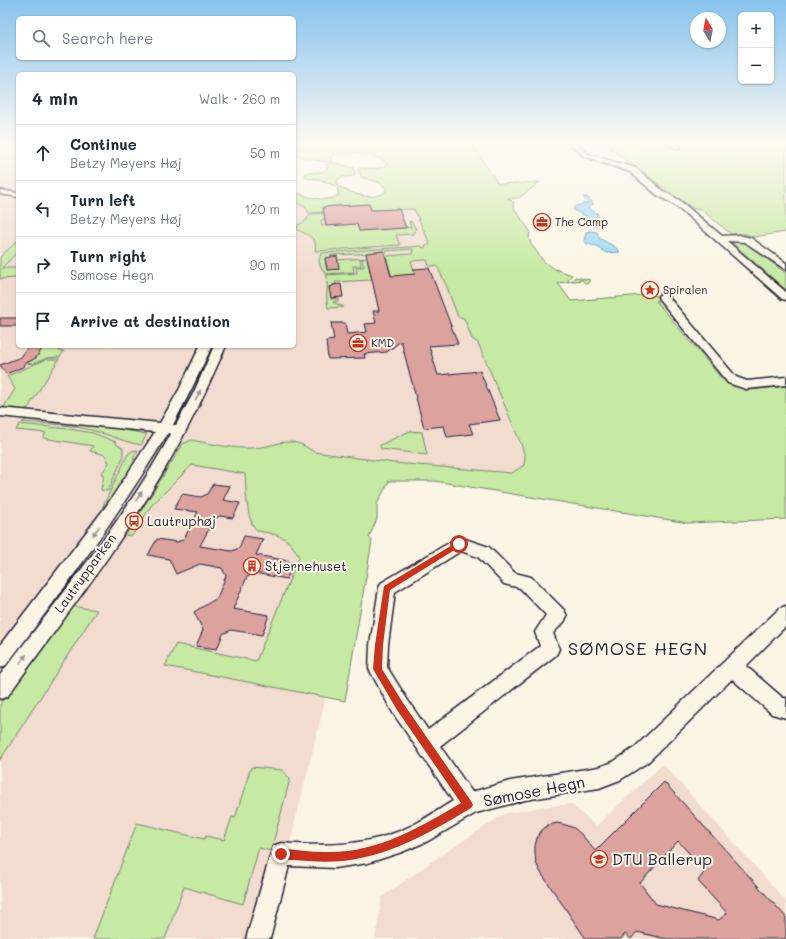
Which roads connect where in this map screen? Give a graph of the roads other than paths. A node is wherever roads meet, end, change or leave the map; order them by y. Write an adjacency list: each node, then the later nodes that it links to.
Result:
1 (653, 187): 4 (street)
2 (0, 192): 3 (street)
3 (16, 195)
4 (719, 239): 5 (street); 7 (street)
5 (786, 267)
6 (663, 297): 10 (street)
7 (786, 297)
8 (205, 348): 12 (street, Lautrupparken)
9 (219, 348): 13 (street, Lautrupparken, one-way to 9)
10 (786, 381)
11 (0, 412): 12 (street)
12 (164, 428): 13 (street); 15 (street, Lautrupparken, one-way to 15)
13 (180, 430): 17 (street, Lautrupparken, one-way to 13)
14 (786, 614): 16 (street, Sømose Hegn)
15 (0, 659)
16 (732, 667): 18 (street); 20 (street, Sømose Hegn)
17 (0, 690)
18 (786, 708)
19 (426, 744): 19 (street); 20 (street)
20 (468, 805): 21 (street, Sømose Hegn)
21 (258, 939)

